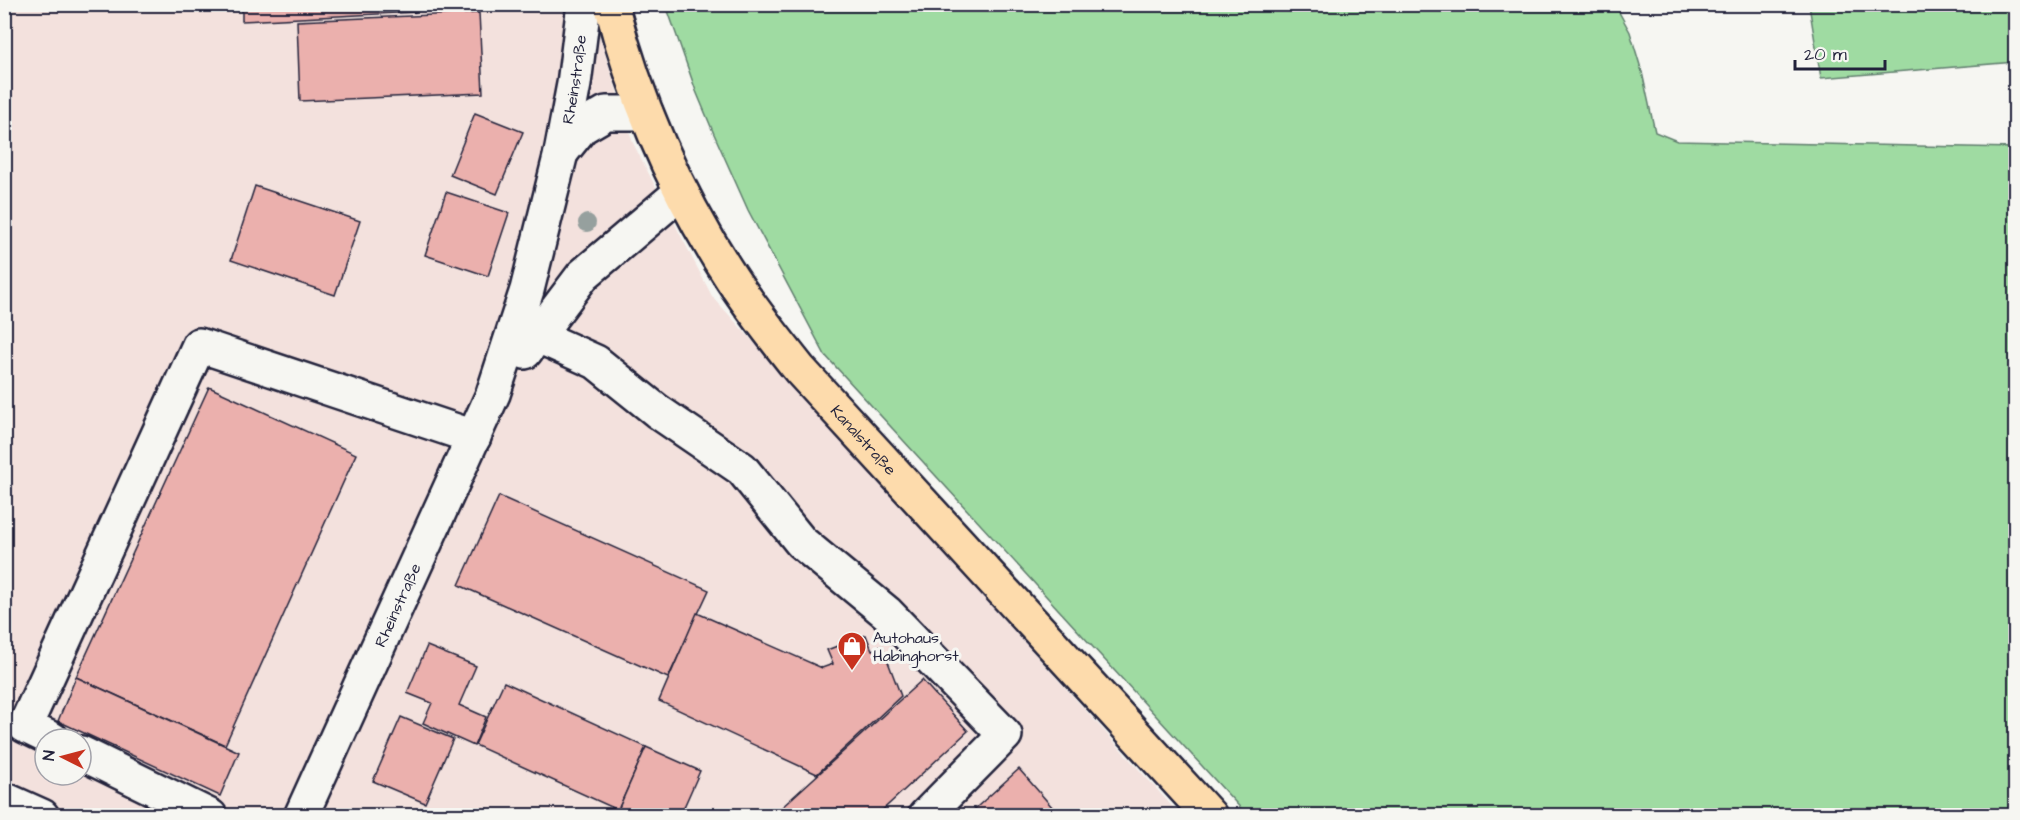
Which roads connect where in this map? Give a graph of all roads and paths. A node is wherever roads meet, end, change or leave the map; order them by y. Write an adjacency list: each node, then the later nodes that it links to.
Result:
1 (584, 4): 4 (street, Rheinstraße)
2 (611, 4): 3 (main road, Kanalstraße)
3 (646, 114): 4 (street, Rheinstraße); 5 (main road, Kanalstraße)
4 (561, 153): 7 (street, Rheinstraße)
5 (681, 192): 6 (street, Rheinstraße); 16 (main road, Kanalstraße)
6 (538, 336): 7 (street, Rheinstraße); 15 (street)
7 (493, 394): 8 (street, Rheinstraße)
8 (474, 437): 9 (street); 14 (street, Rheinstraße)
9 (33, 730)
10 (93, 759): 13 (street)
11 (4, 798): 12 (street)
12 (42, 816)
13 (210, 816)
14 (301, 816)
15 (925, 816)
16 (1210, 816)

